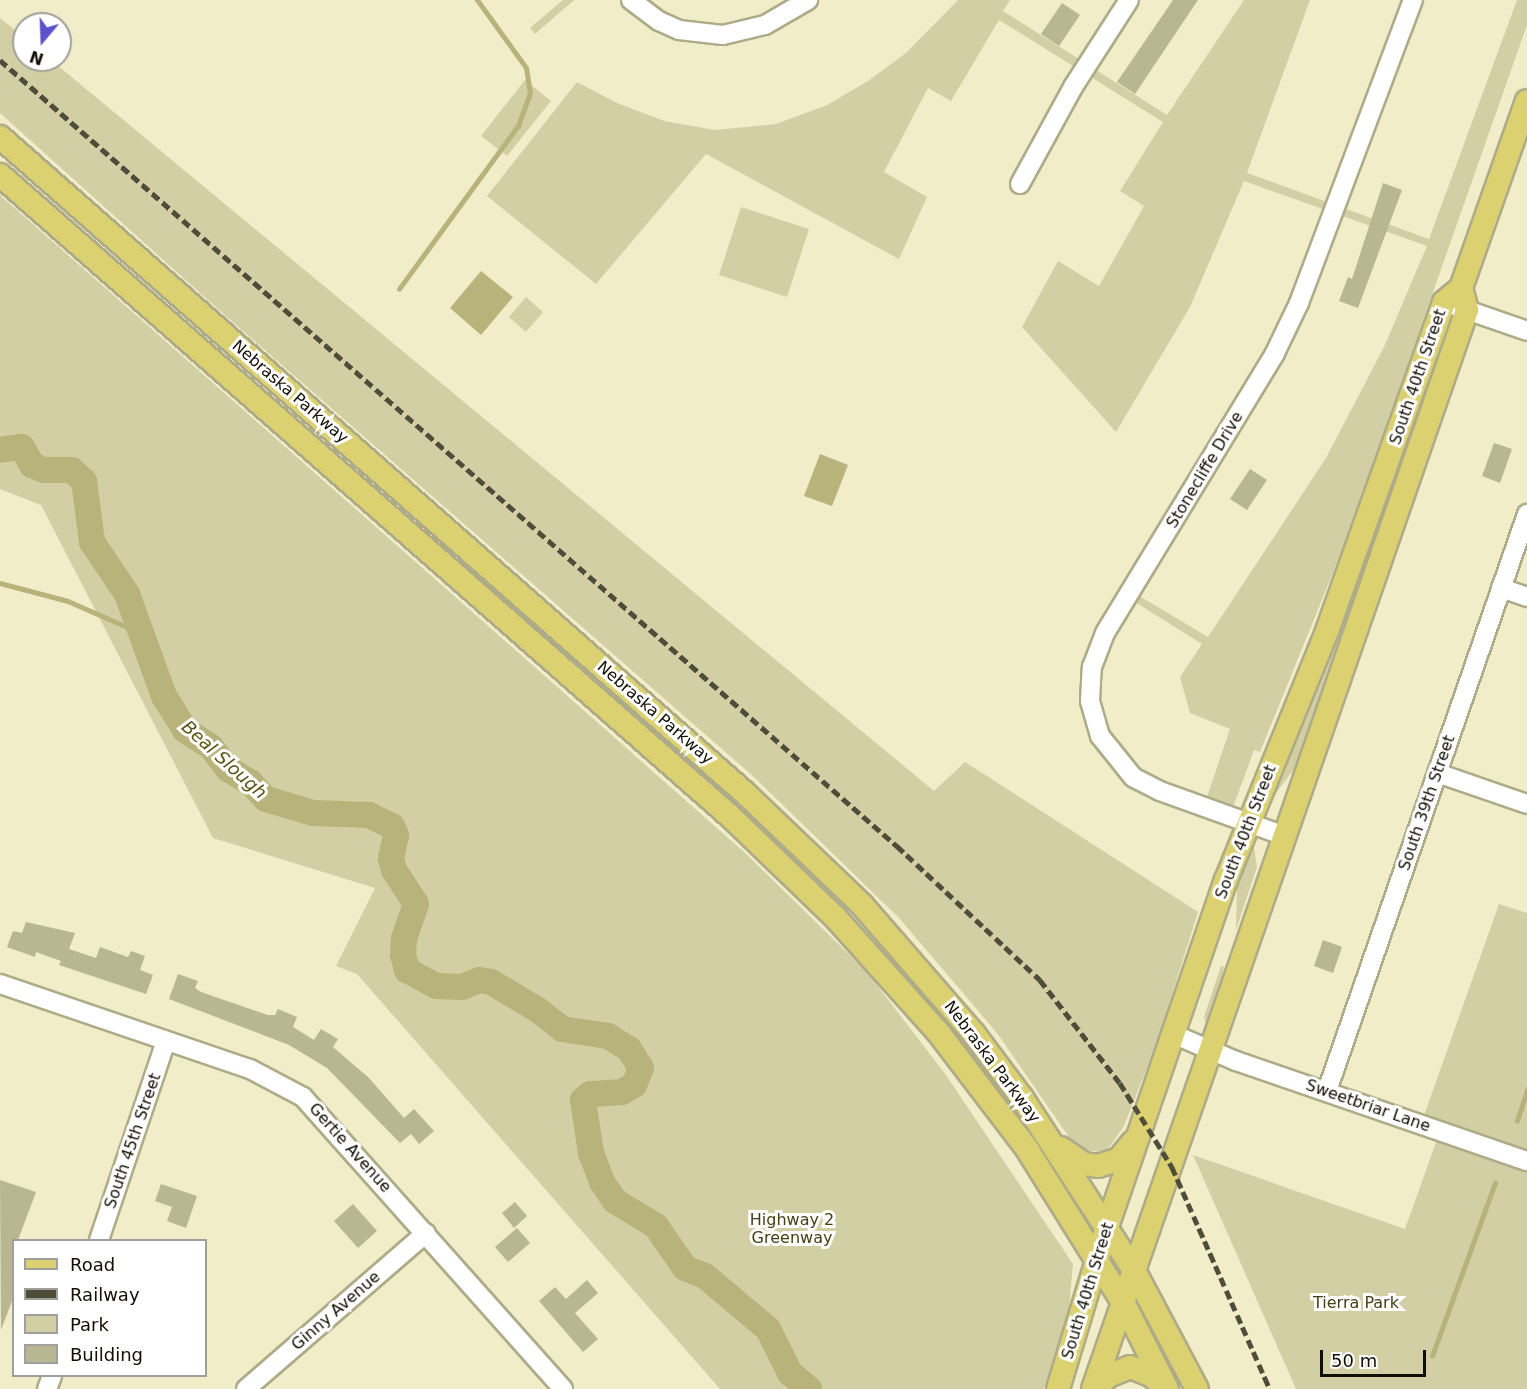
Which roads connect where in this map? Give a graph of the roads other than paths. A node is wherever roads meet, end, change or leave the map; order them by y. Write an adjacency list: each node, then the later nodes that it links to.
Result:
1 (631, 0): 2 (street)
2 (808, 0)
3 (1129, 0): 8 (street)
4 (1413, 0): 18 (street, Stonecliffe Drive)
5 (1527, 101): 9 (main road)
6 (0, 137): 26 (main road, Nebraska Parkway)
7 (0, 175): 31 (main road, Nebraska Parkway)
8 (1020, 184)
9 (1461, 288): 10 (main road, South 40th Street); 11 (main road, South 40th Street)
10 (1444, 302): 11 (street); 18 (main road, South 40th Street)
11 (1467, 310): 12 (street); 19 (main road, South 40th Street)
12 (1527, 331)
13 (1527, 514): 14 (street, South 39th Street)
14 (1501, 588): 15 (street); 16 (street, South 39th Street)
15 (1527, 597)
16 (1437, 773): 17 (street); 24 (street, South 39th Street)
17 (1527, 804)
18 (1248, 823): 19 (street, Stonecliffe Drive); 21 (main road, South 40th Street)
19 (1286, 836): 23 (main road, South 40th Street)
20 (0, 984): 22 (street, Gertie Avenue)
21 (1176, 1023): 23 (street); 25 (main road, South 40th Street)
22 (166, 1041): 29 (street, Gertie Avenue); 30 (street, South 45th Street)
23 (1210, 1050): 24 (street, Sweetbriar Lane); 32 (main road, South 40th Street)
24 (1327, 1091): 27 (street, Sweetbriar Lane)
25 (1138, 1133): 26 (main road); 28 (main road, South 40th Street)
26 (1048, 1137): 28 (main road, Nebraska Parkway)
27 (1527, 1161)
28 (1107, 1227): 31 (main road, South 40th Street); 32 (main road, Nebraska Parkway)
29 (426, 1233): 34 (street, Gertie Avenue); 35 (street, Ginny Avenue)
30 (99, 1239)
31 (1097, 1260): 33 (main road, Nebraska Parkway); 36 (main road, South 40th Street)
32 (1135, 1272): 33 (main road, South 40th Street); 39 (main road, Nebraska Parkway)
33 (1124, 1304): 37 (main road, South 40th Street); 38 (main road, Nebraska Parkway)
34 (561, 1388)
35 (246, 1389)
36 (1058, 1389)
37 (1095, 1389): 38 (main road)
38 (1166, 1389)
39 (1197, 1389)

